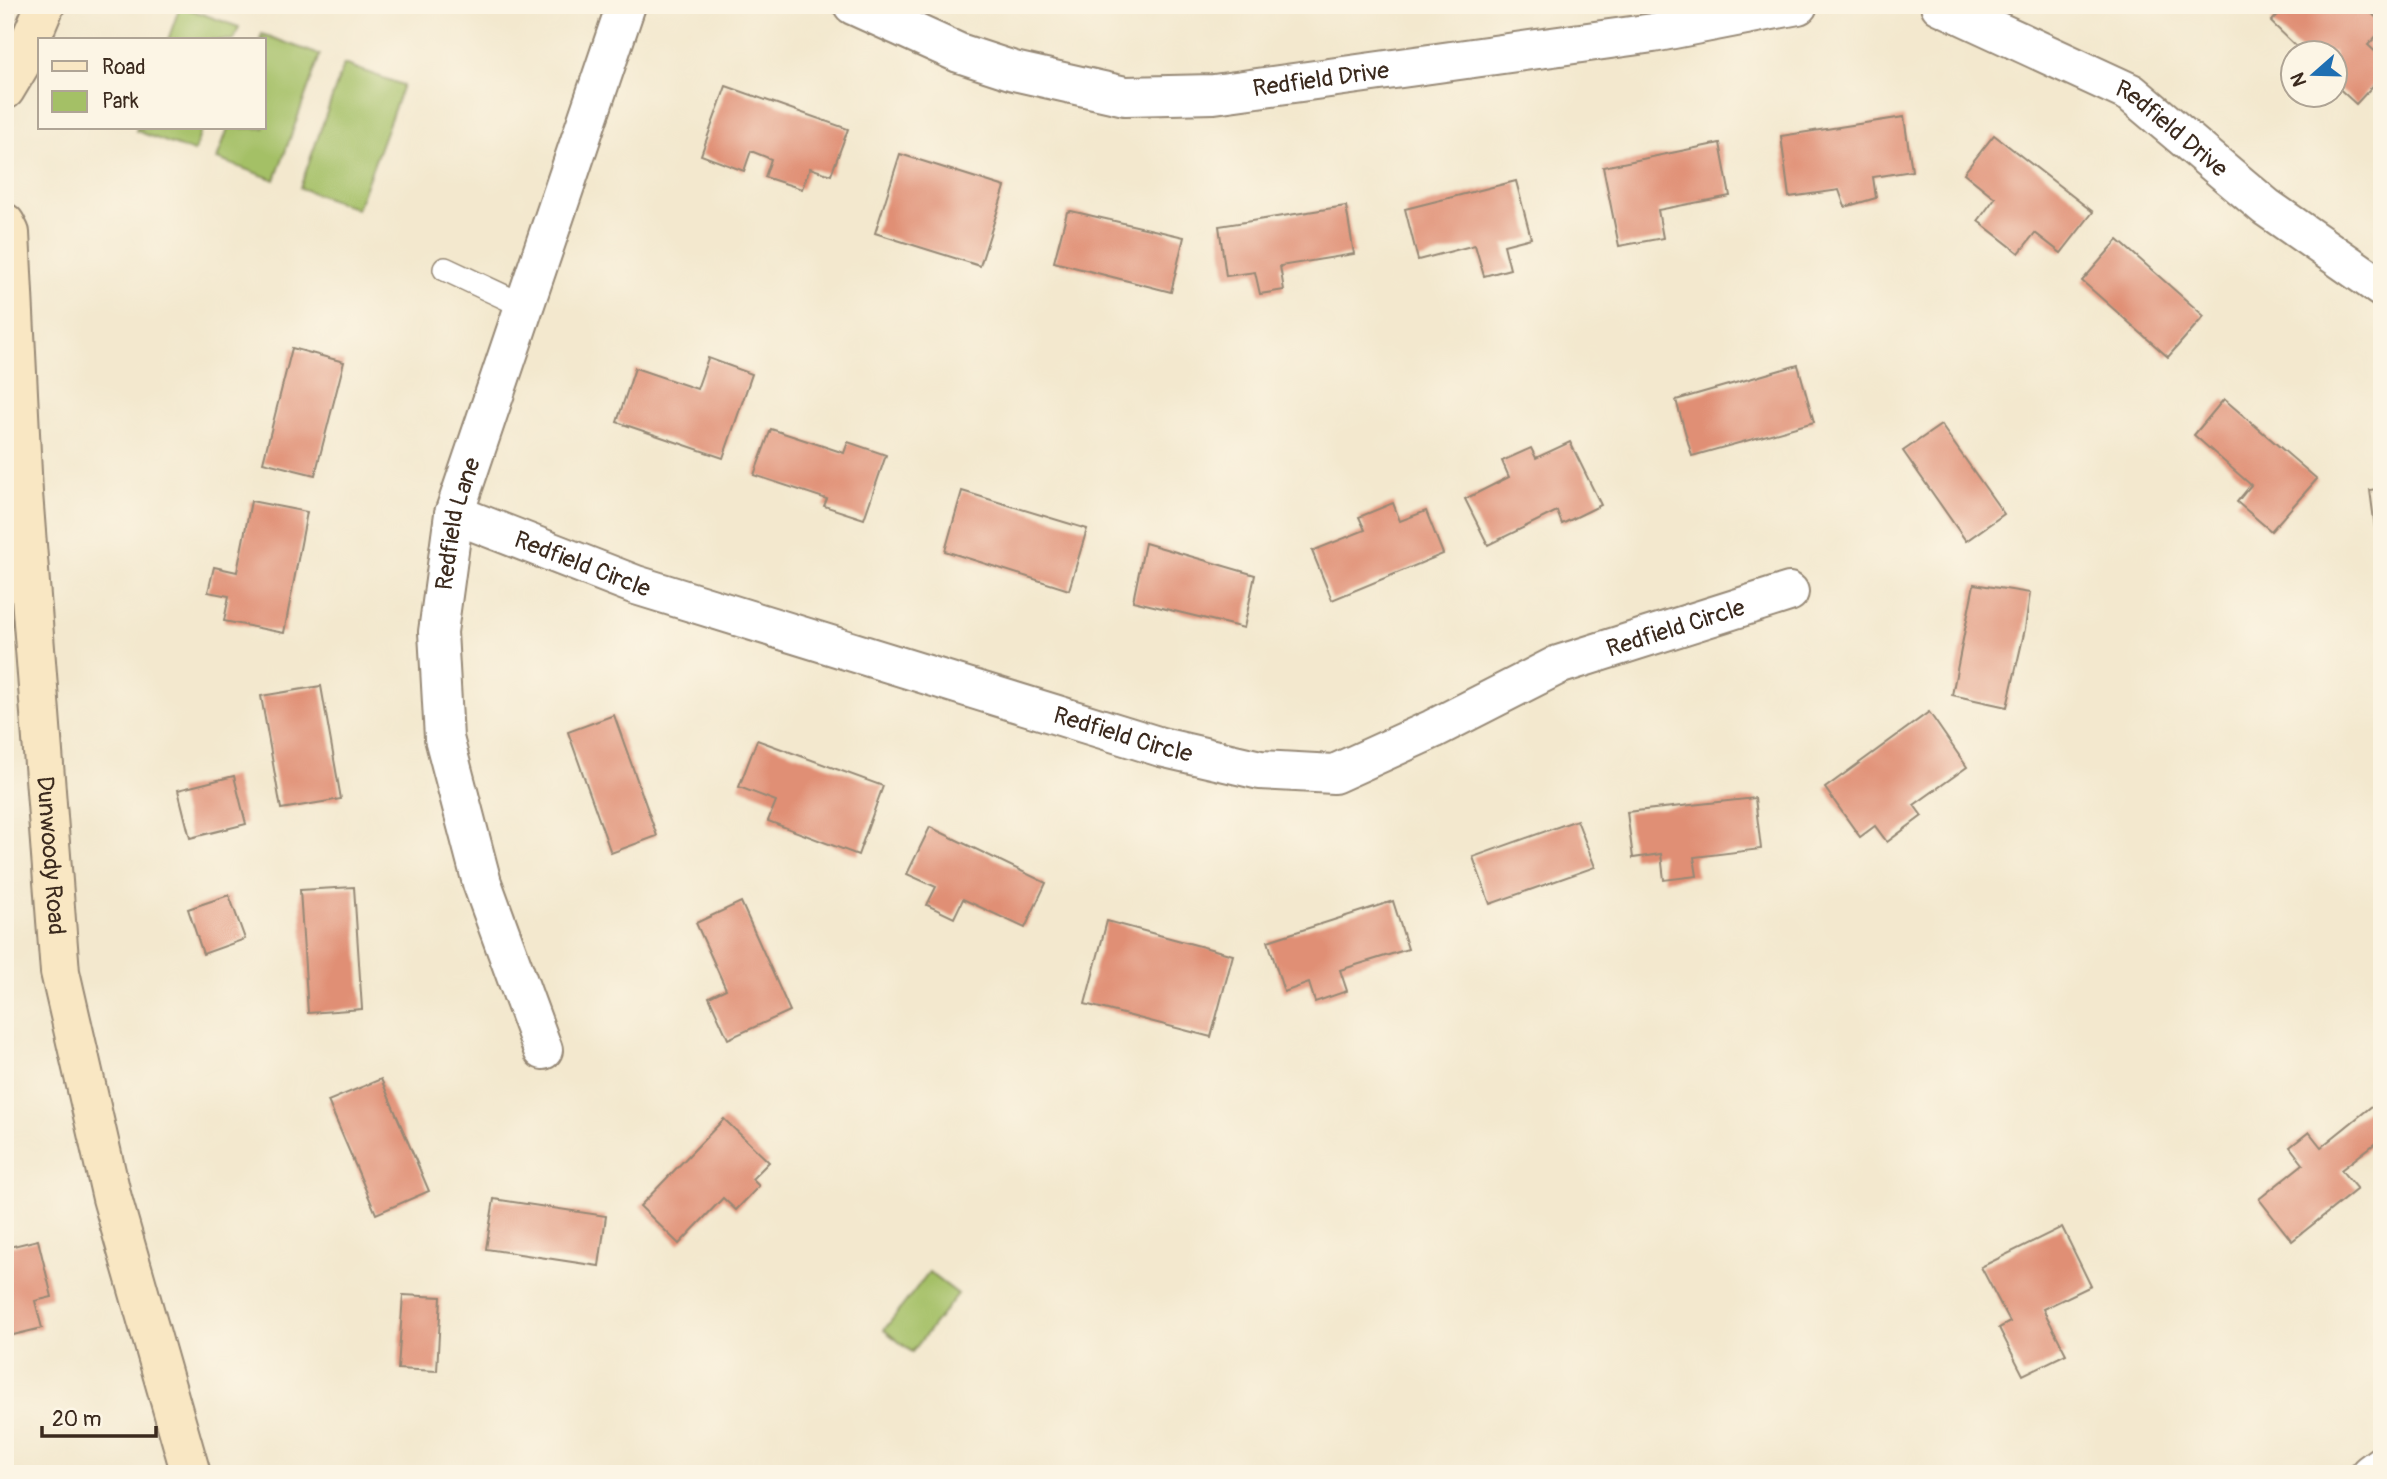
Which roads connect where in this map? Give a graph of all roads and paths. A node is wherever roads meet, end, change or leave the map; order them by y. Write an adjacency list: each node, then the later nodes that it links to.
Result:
1 (46, 5): 6 (street)
2 (626, 5): 10 (street, Redfield Lane)
3 (853, 5): 4 (street, Redfield Drive)
4 (1798, 5)
5 (1940, 5): 9 (street, Redfield Drive)
6 (5, 90)
7 (5, 223): 15 (street, Dunwoody Road)
8 (445, 269): 10 (lane)
9 (2382, 288)
10 (524, 306): 11 (street, Redfield Lane)
11 (454, 514): 12 (street, Redfield Circle); 13 (street, Redfield Lane)
12 (1789, 592)
13 (543, 1050)
14 (2382, 1465): 16 (street)
15 (191, 1474)
16 (2370, 1474)

